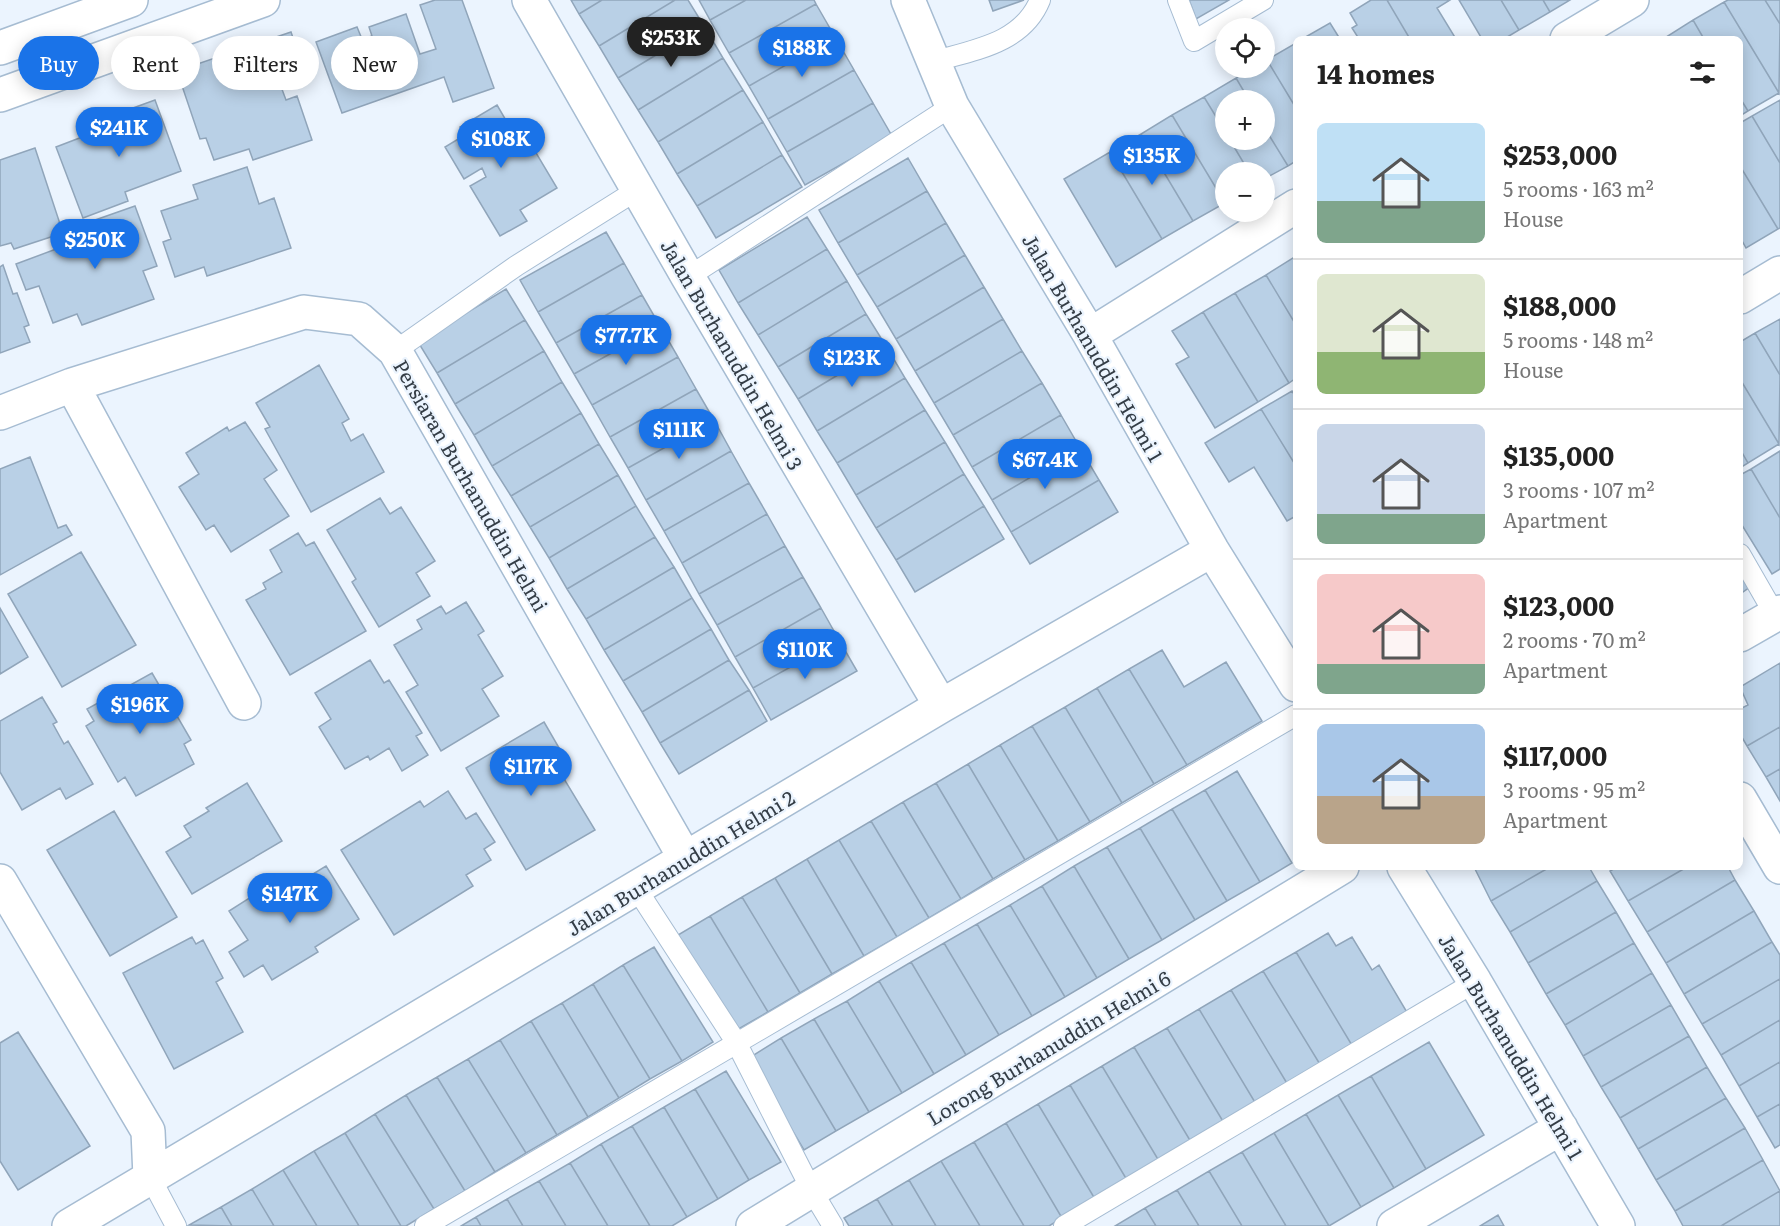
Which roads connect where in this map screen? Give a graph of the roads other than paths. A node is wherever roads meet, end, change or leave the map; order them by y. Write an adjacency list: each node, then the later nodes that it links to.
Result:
1 (131, 0): 10 (street)
2 (263, 0): 12 (street)
3 (529, 0): 14 (street, Jalan Burhanuddin Helmi 3)
4 (908, 0): 11 (street, Jalan Burhanuddin Helmi 1)
5 (1040, 0): 11 (lane)
6 (1178, 0): 7 (lane)
7 (1263, 0)
8 (1632, 0): 9 (street)
9 (1573, 36)
10 (0, 48)
11 (932, 62): 13 (street, Jalan Burhanuddin Helmi 1)
12 (0, 94)
13 (952, 106): 17 (lane); 19 (street, Jalan Burhanuddin Helmi 1)
14 (637, 190): 17 (street, Jalan Burhanuddin Helmi 3); 20 (lane)
15 (1293, 208): 19 (street)
16 (1780, 273): 18 (street)
17 (687, 277): 29 (street, Jalan Burhanuddin Helmi 3)
18 (1743, 295)
19 (1090, 335): 23 (street, Jalan Burhanuddin Helmi 1)
20 (395, 351): 21 (street, Persiaran Burhanuddin Helmi); 32 (street, Persiaran Burhanuddin Helmi)
21 (72, 385): 22 (street, Persiaran Burhanuddin Helmi); 28 (street)
22 (0, 413)
23 (1212, 550): 27 (street, Jalan Burhanuddin Helmi 1); 29 (street, Jalan Burhanuddin Helmi 2)
24 (1743, 559): 25 (lane)
25 (1778, 613): 26 (street)
26 (1743, 633)
27 (1293, 681)
28 (244, 704)
29 (941, 706): 32 (street, Jalan Burhanuddin Helmi 2)
30 (1293, 717): 39 (lane)
31 (1743, 804): 33 (street)
32 (685, 858): 37 (street, Jalan Burhanuddin Helmi 2)
33 (1780, 867)
34 (1337, 870): 42 (street, Lorong Burhanuddin Helmi 6)
35 (1406, 870): 38 (street, Jalan Burhanuddin Helmi 1)
36 (0, 881): 41 (street)
37 (636, 888): 39 (lane); 41 (street, Jalan Burhanuddin Helmi 2)
38 (1475, 982): 40 (street, Jalan Burhanuddin Helmi 1); 48 (lane)
39 (736, 1042): 42 (lane); 45 (lane)
40 (1561, 1128): 49 (street); 50 (street, Jalan Burhanuddin Helmi 1)
41 (150, 1177): 43 (street, Jalan Burhanuddin Helmi 2); 44 (lane)
42 (812, 1191): 46 (street, Lorong Burhanuddin Helmi 6); 47 (lane)
43 (69, 1226)
44 (176, 1226)
45 (425, 1226)
46 (753, 1226)
47 (833, 1226)
48 (1064, 1226)
49 (1394, 1226)
50 (1618, 1226)

